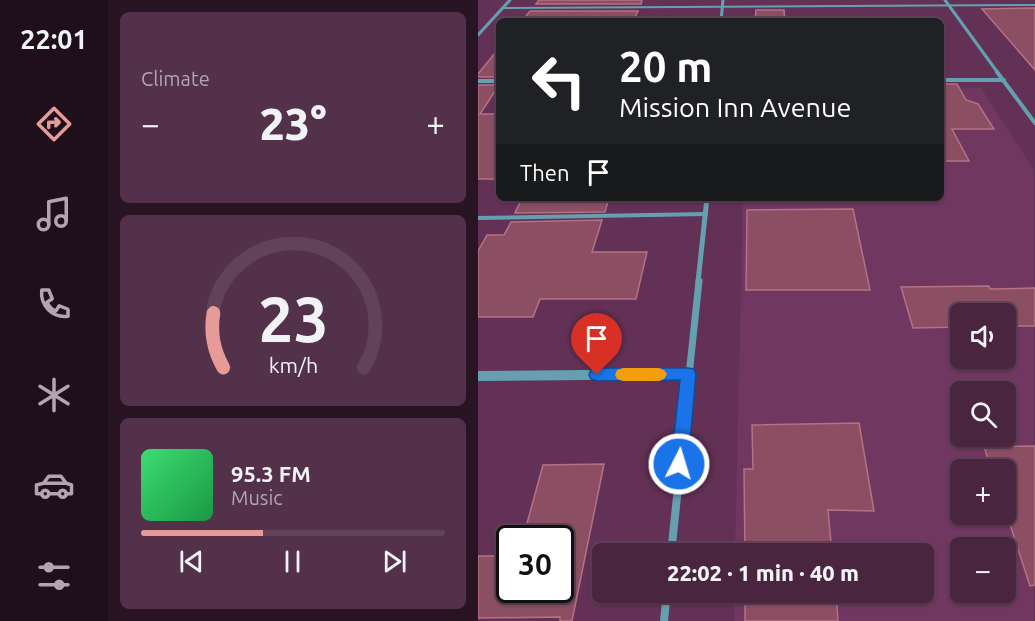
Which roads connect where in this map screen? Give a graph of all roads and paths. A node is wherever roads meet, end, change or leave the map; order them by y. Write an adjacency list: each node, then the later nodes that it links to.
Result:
1 (510, 0): 7 (street)
2 (723, 0): 6 (street)
3 (945, 0): 4 (street)
4 (949, 5): 5 (lane); 6 (lane); 11 (street)
5 (1034, 5)
6 (722, 6): 7 (lane); 8 (street)
7 (503, 8): 9 (street)
8 (721, 18)
9 (478, 35)
10 (944, 80): 11 (street)
11 (1004, 80): 14 (street)
12 (478, 81): 13 (street)
13 (496, 81)
14 (1034, 123)
15 (707, 201): 16 (street)
16 (706, 214): 17 (lane); 18 (street)
17 (478, 218)
18 (688, 374): 19 (street); 20 (street)
19 (478, 376)
20 (672, 543)
21 (666, 603): 22 (street)
22 (664, 621)

